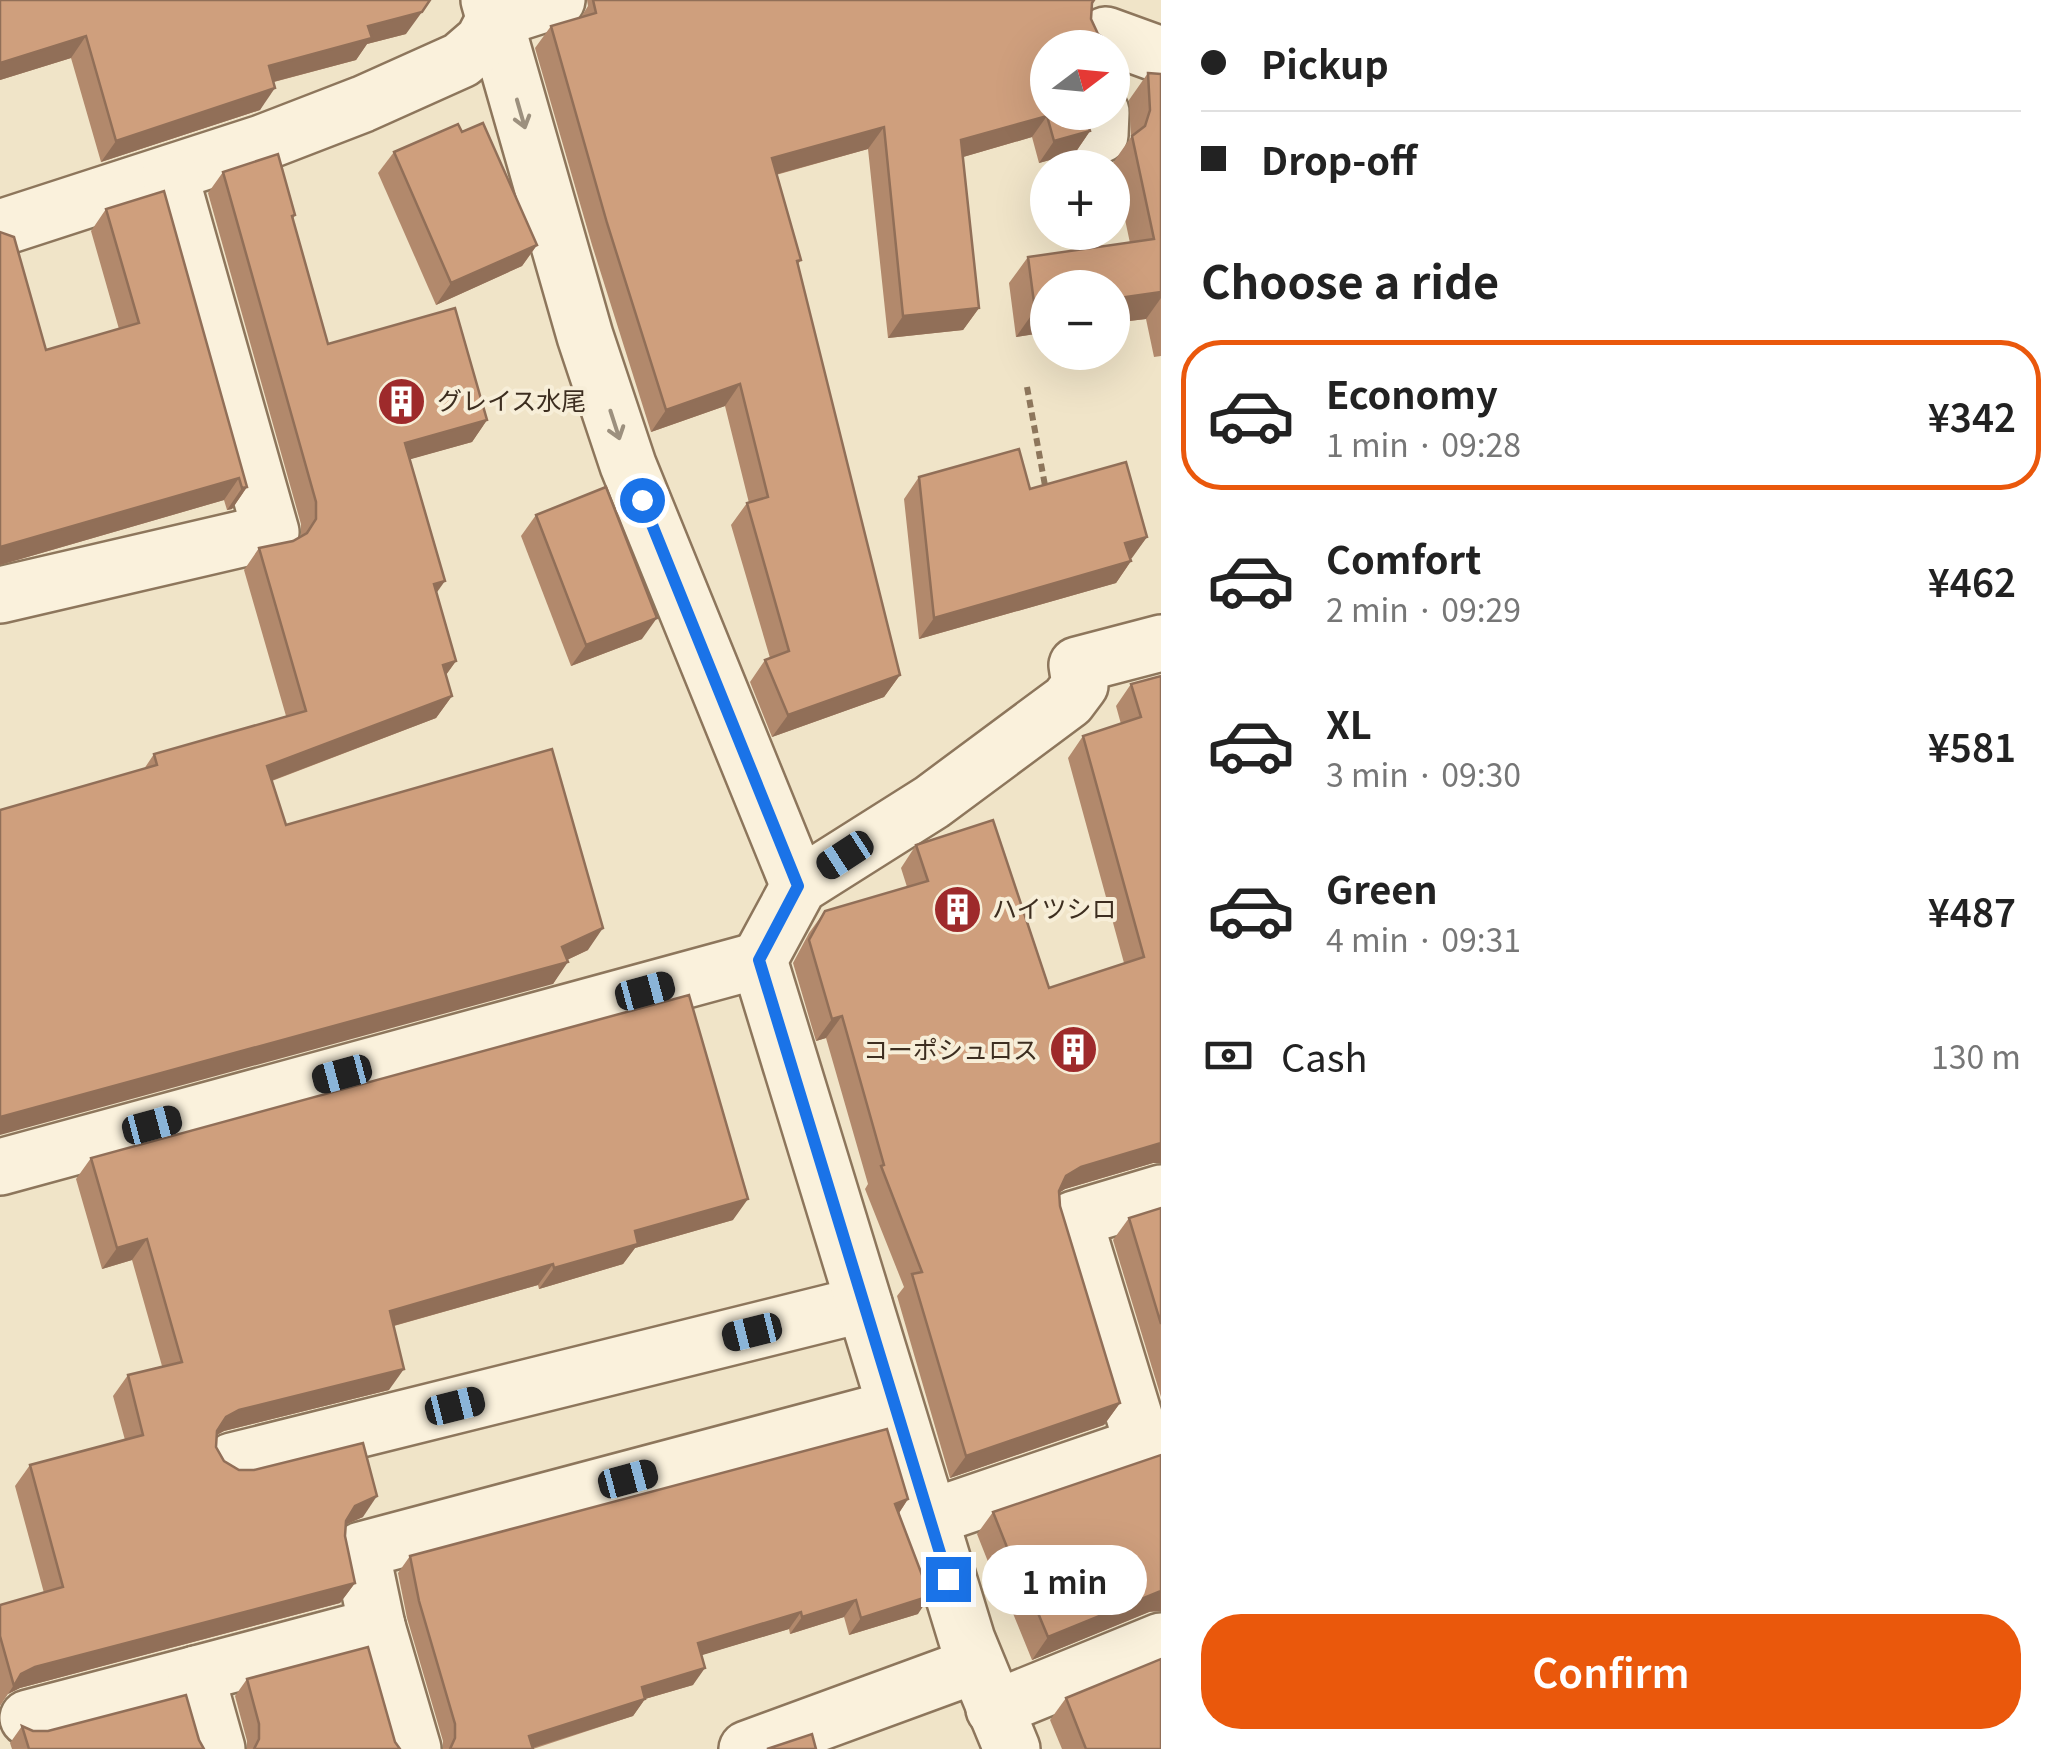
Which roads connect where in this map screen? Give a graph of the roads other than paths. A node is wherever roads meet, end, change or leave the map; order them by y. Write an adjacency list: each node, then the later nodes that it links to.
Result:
1 (558, 0): 2 (street)
2 (491, 10): 5 (street); 9 (street, one-way to 9)
3 (1104, 28): 4 (street)
4 (1161, 55)
5 (170, 175): 6 (street); 7 (street)
6 (0, 228)
7 (0, 596)
8 (1161, 643): 9 (street)
9 (798, 886): 10 (street)
10 (759, 960): 11 (street); 13 (street)
11 (0, 1167)
12 (1161, 1193): 15 (street)
13 (864, 1304): 14 (street); 16 (street)
14 (896, 1408): 17 (street); 18 (street)
15 (1152, 1441): 17 (street)
16 (232, 1461)
17 (929, 1518): 21 (street)
18 (377, 1626): 20 (street); 24 (street)
19 (1161, 1640): 21 (street)
20 (196, 1674): 22 (street); 23 (street)
21 (994, 1707): 25 (street)
22 (28, 1718)
23 (218, 1749)
24 (412, 1749)
25 (747, 1749)

